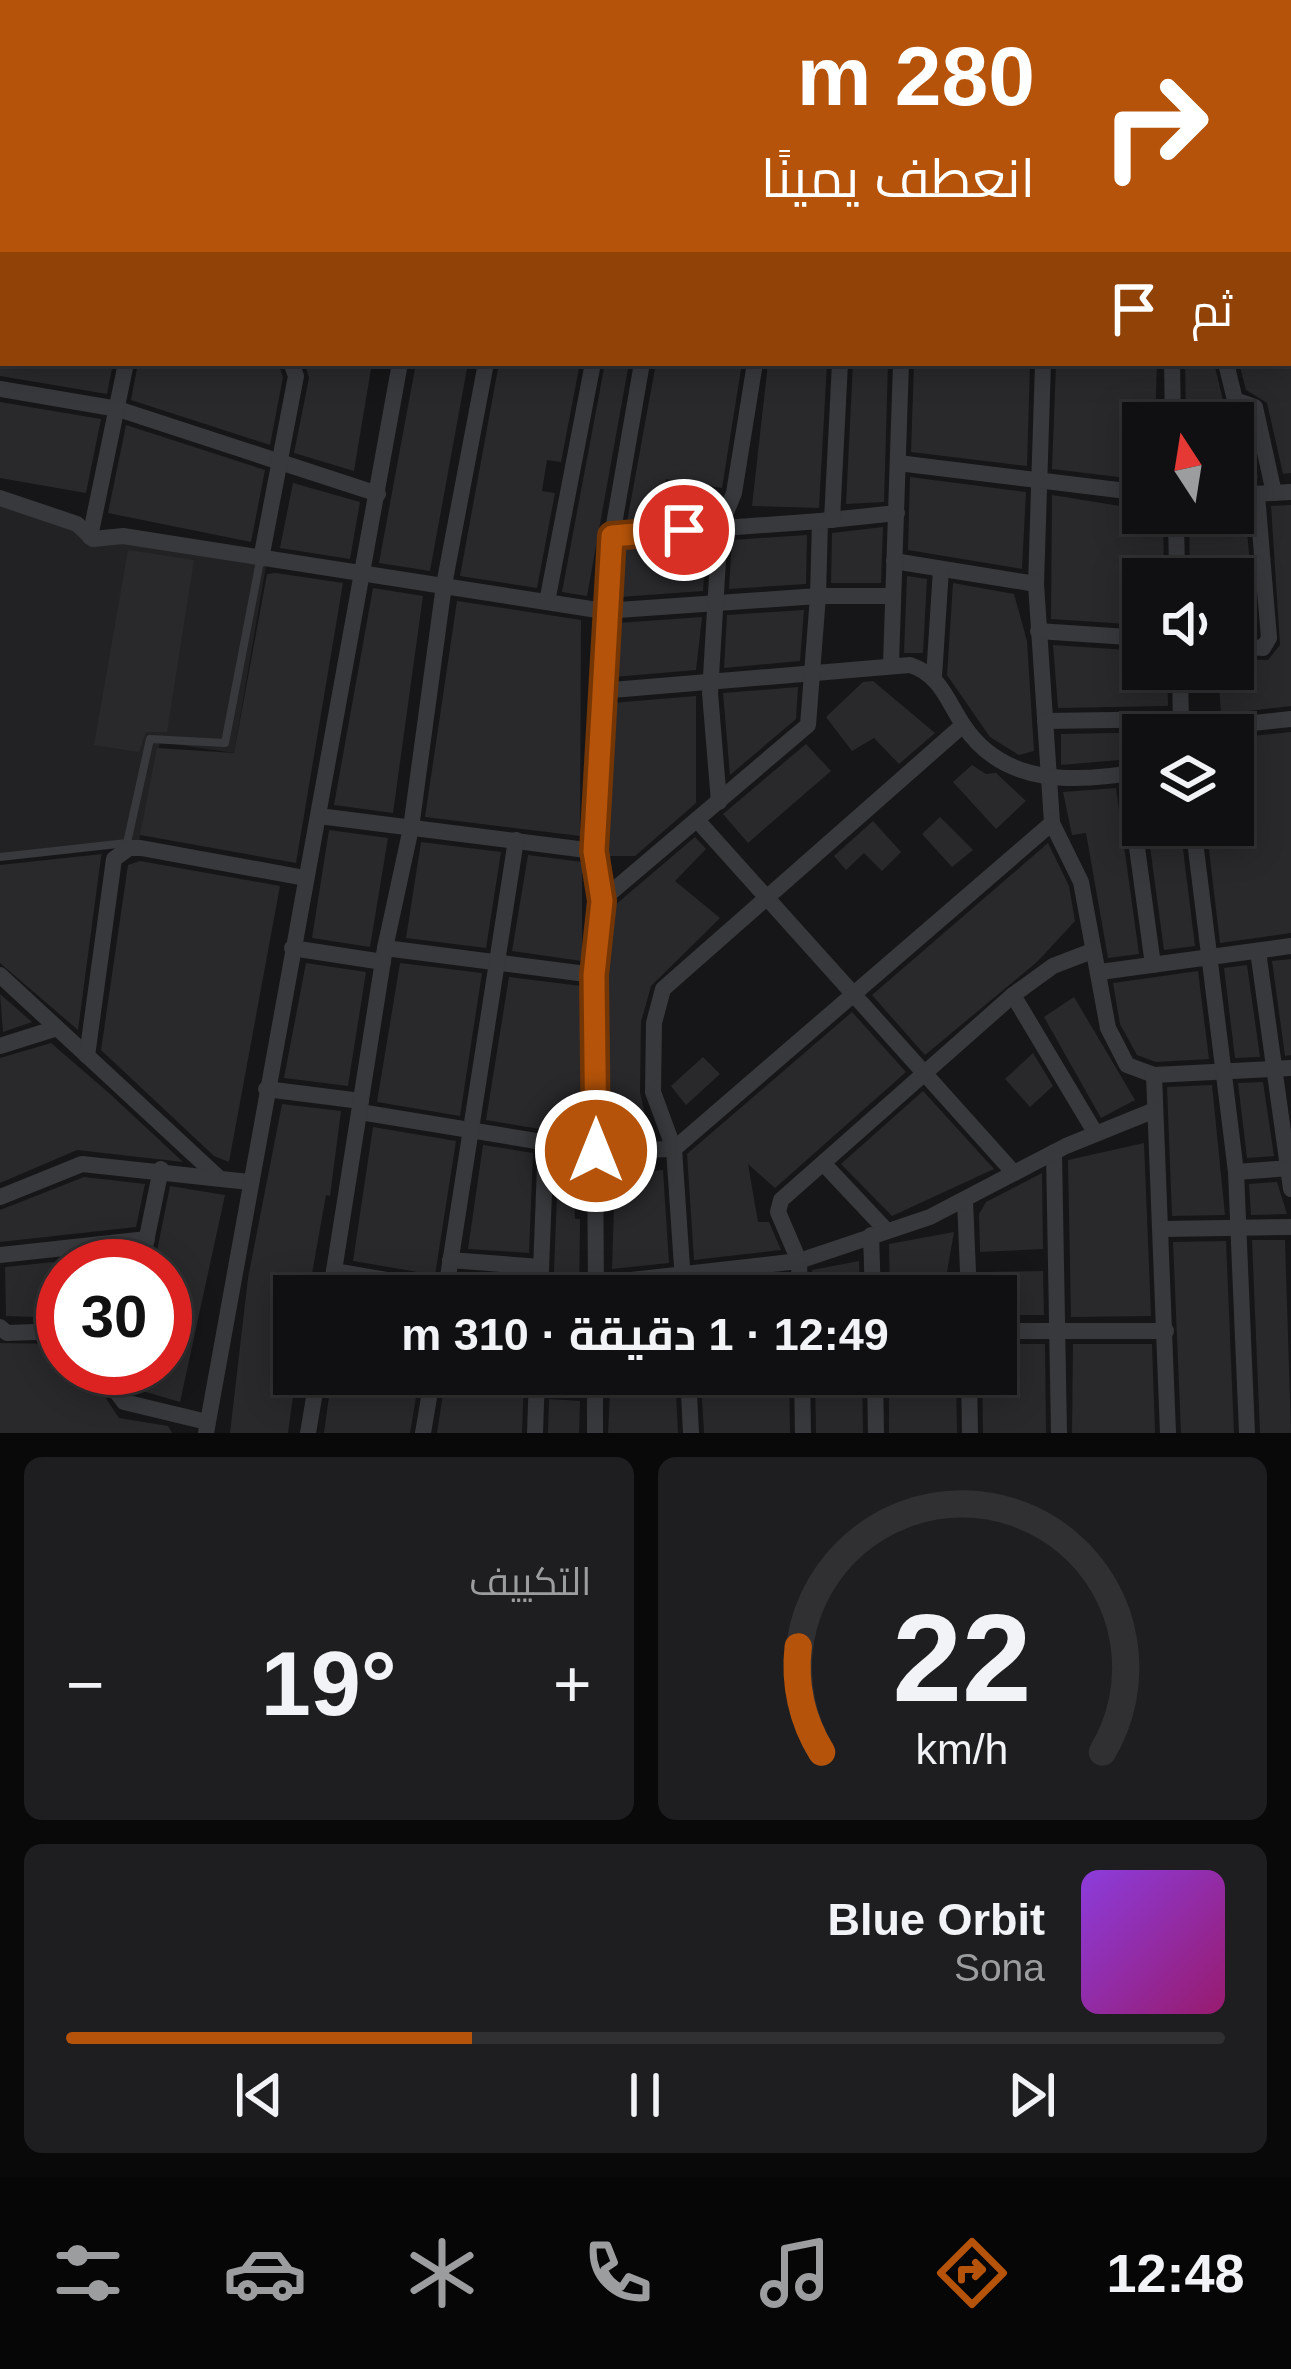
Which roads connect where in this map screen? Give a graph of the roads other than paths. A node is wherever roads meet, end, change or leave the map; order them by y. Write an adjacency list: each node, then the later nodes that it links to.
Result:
1 (125, 366): 15 (street)
2 (292, 366): 17 (street)
3 (399, 366): 21 (street)
4 (485, 366): 33 (street)
5 (592, 366): 36 (street)
6 (642, 366): 26 (street)
7 (755, 366): 25 (street)
8 (840, 366): 24 (street)
9 (901, 366): 16 (street)
10 (1043, 366): 18 (street)
11 (1172, 366): 14 (street)
12 (1227, 366): 20 (street)
13 (0, 389): 15 (street)
14 (1173, 402)
15 (118, 409): 17 (street); 27 (street)
16 (898, 463): 18 (street); 23 (street)
17 (282, 464): 21 (street); 28 (street)
18 (1039, 482): 19 (street); 32 (street)
19 (1122, 491)
20 (1274, 493): 41 (street)
21 (378, 494): 31 (street)
22 (0, 498): 27 (street)
23 (897, 513): 24 (street); 29 (street)
24 (826, 521): 25 (street); 34 (street)
25 (720, 527): 26 (street); 37 (street)
26 (612, 536): 38 (street)
27 (90, 537): 28 (street)
28 (261, 559): 31 (street); 63 (lane)
29 (894, 561): 30 (street); 35 (street)
30 (941, 569): 32 (street); 44 (street)
31 (362, 573): 33 (street); 55 (street)
32 (1036, 584): 39 (street)
33 (444, 586): 36 (street); 58 (street)
34 (818, 596): 35 (street); 37 (street); 43 (street)
35 (892, 596): 42 (street)
36 (548, 602): 38 (street)
37 (714, 602): 38 (street); 45 (street)
38 (604, 611): 46 (street)
39 (1038, 632): 40 (street); 48 (street)
40 (1122, 637)
41 (1254, 648)
42 (892, 664): 43 (street); 44 (street)
43 (816, 674): 45 (street); 54 (street)
44 (934, 677): 50 (street)
45 (710, 685): 46 (street); 54 (street)
46 (599, 692): 62 (street)
47 (1291, 719): 49 (street)
48 (1045, 721): 51 (street); 53 (street)
49 (1254, 722)
50 (963, 725): 53 (street); 65 (street)
51 (1122, 725)
52 (1122, 773): 53 (street)
53 (1049, 779): 57 (street)
54 (719, 802): 56 (street)
55 (319, 816): 58 (street); 64 (street)
56 (697, 820): 65 (street); 66 (street)
57 (1052, 823): 69 (street); 78 (street)
58 (411, 828): 59 (street); 71 (street)
59 (516, 840): 62 (street); 73 (street)
60 (1142, 846): 74 (street)
61 (1196, 846): 72 (street)
62 (594, 851): 66 (street)
63 (0, 857)
64 (305, 878): 68 (street); 82 (street)
65 (769, 897): 78 (street); 94 (street)
66 (602, 901): 76 (street)
67 (1291, 946): 70 (street)
68 (292, 948): 71 (street); 88 (street)
69 (1092, 951): 75 (street); 79 (street)
70 (1258, 951): 72 (street); 83 (street)
71 (384, 955): 73 (street); 89 (street)
72 (1209, 958): 74 (street); 85 (street)
73 (497, 962): 76 (street); 91 (street)
74 (1153, 965): 75 (street)
75 (1100, 972): 87 (street)
76 (594, 975): 95 (street)
77 (0, 976): 80 (street)
78 (852, 994): 86 (street); 94 (street)
79 (1013, 994): 86 (street); 92 (street)
80 (57, 1028): 81 (street); 82 (street)
81 (0, 1046)
82 (87, 1056): 102 (street)
83 (1271, 1068): 84 (street); 85 (street); 98 (street)
84 (1291, 1068)
85 (1222, 1070): 87 (street); 100 (street)
86 (922, 1073): 97 (street); 101 (street)
87 (1154, 1076): 90 (street)
88 (266, 1089): 89 (street); 103 (street)
89 (360, 1106): 91 (street); 117 (street)
90 (1155, 1109): 92 (street); 108 (street)
91 (471, 1129): 93 (street); 114 (street)
92 (1096, 1134): 96 (street)
93 (547, 1140): 95 (street); 116 (street)
94 (674, 1149): 95 (street); 118 (street)
95 (596, 1151): 123 (street)
96 (1054, 1152): 101 (street); 132 (street)
97 (823, 1163): 110 (street); 115 (street)
98 (1289, 1168): 100 (street); 104 (street)
99 (161, 1169): 102 (street); 105 (street); 111 (street)
100 (1236, 1172): 109 (street)
101 (1014, 1173): 106 (street)
102 (218, 1177): 103 (street)
103 (249, 1182): 142 (street)
104 (1291, 1189)
105 (0, 1197)
106 (965, 1201): 110 (street); 127 (street)
107 (1291, 1226): 109 (street)
108 (1161, 1229): 109 (street); 130 (street)
109 (1237, 1229): 153 (street)
110 (879, 1233): 115 (street); 126 (street)
111 (147, 1239)
112 (36, 1251): 113 (street)
113 (0, 1255)
114 (450, 1260): 116 (street); 121 (street)
115 (799, 1261): 118 (street); 125 (street)
116 (541, 1267): 122 (street)
117 (334, 1271): 119 (street); 120 (street)
118 (683, 1274): 124 (street)
119 (333, 1275)
120 (354, 1275)
121 (448, 1275)
122 (541, 1275)
123 (596, 1275)
124 (678, 1275)
125 (799, 1275)
126 (875, 1275)
127 (967, 1275)
128 (0, 1327): 131 (street)
129 (1017, 1331): 132 (street)
130 (1166, 1331): 132 (street); 152 (street)
131 (36, 1332)
132 (1058, 1332): 151 (street)
133 (119, 1395): 142 (street)
134 (314, 1395): 143 (street)
135 (429, 1395): 144 (street)
136 (536, 1395): 145 (street)
137 (595, 1395): 146 (street)
138 (689, 1395): 147 (street)
139 (802, 1395): 148 (street)
140 (875, 1395): 149 (street)
141 (969, 1395): 150 (street)
142 (207, 1428)
143 (308, 1433)
144 (423, 1433)
145 (535, 1433)
146 (595, 1433)
147 (691, 1433)
148 (803, 1433)
149 (876, 1433)
150 (970, 1433)
151 (1058, 1433)
152 (1168, 1433)
153 (1247, 1433)

